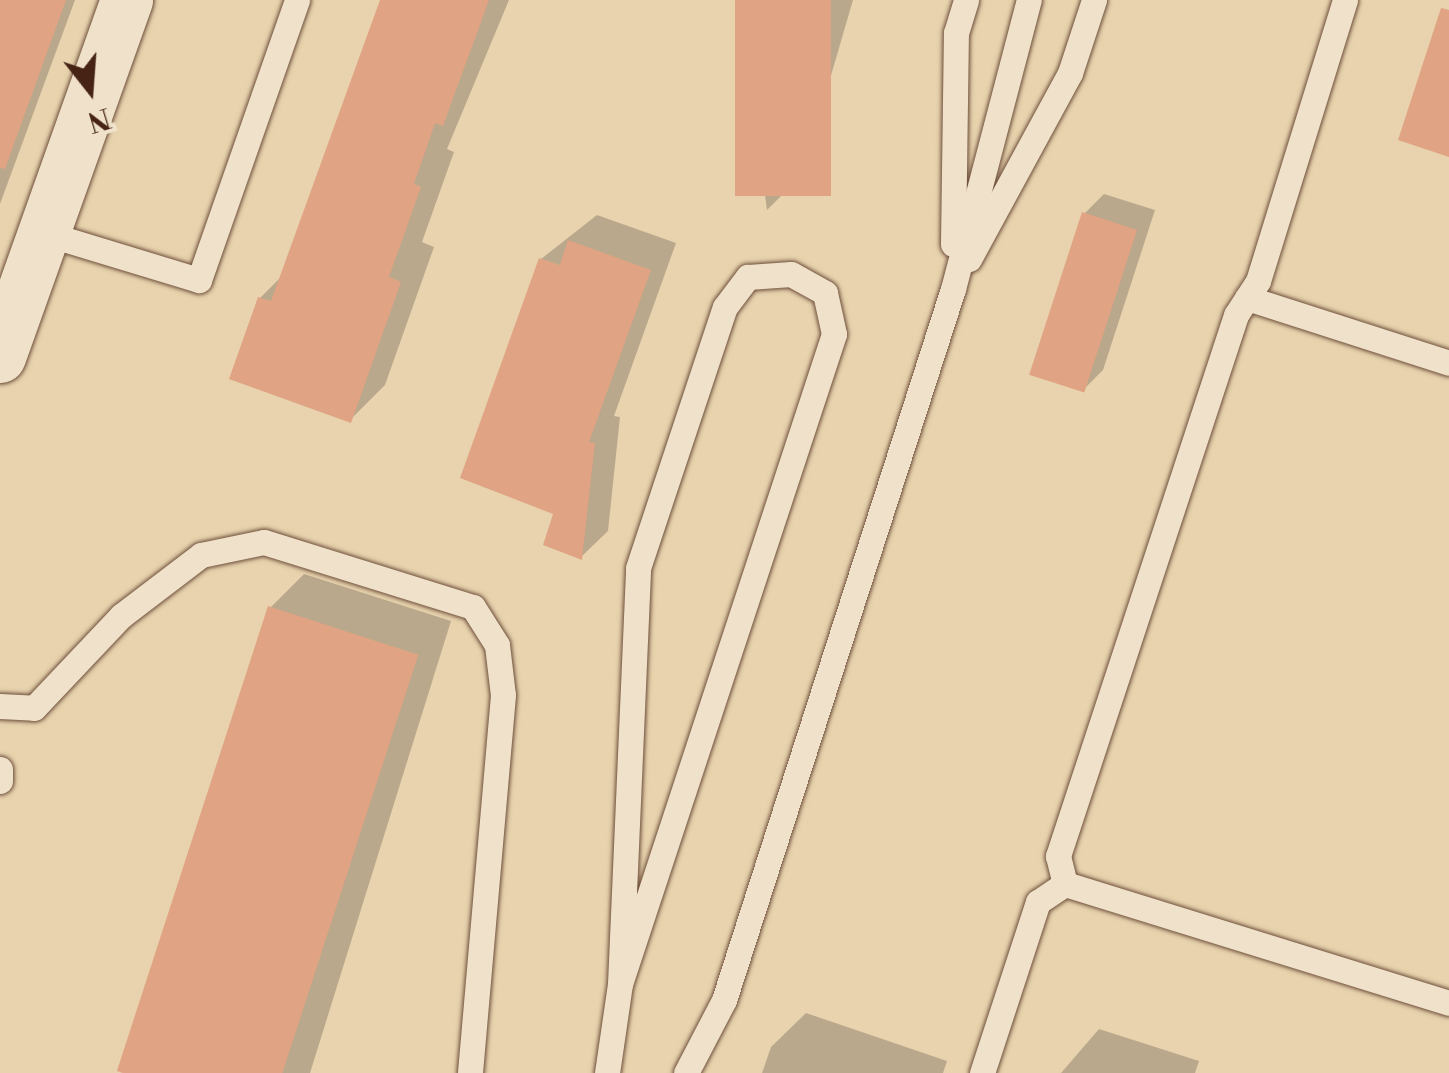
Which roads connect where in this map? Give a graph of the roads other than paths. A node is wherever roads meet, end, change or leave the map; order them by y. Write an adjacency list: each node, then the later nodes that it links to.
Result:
1 (128, 0): 7 (street)
2 (297, 0): 7 (lane)
3 (966, 0): 8 (lane)
4 (1029, 0): 8 (lane)
5 (1094, 0): 8 (lane)
6 (1345, 0): 9 (lane)
7 (44, 233): 10 (street)
8 (952, 289): 20 (lane)
9 (1246, 298): 11 (lane); 15 (lane)
10 (1, 354)
11 (1449, 363)
12 (0, 706): 18 (lane)
13 (0, 769): 14 (lane)
14 (0, 781)
15 (1065, 884): 17 (lane); 21 (lane)
16 (620, 984): 16 (lane); 19 (lane)
17 (1449, 1003)
18 (470, 1073)
19 (607, 1073)
20 (686, 1073)
21 (982, 1073)

